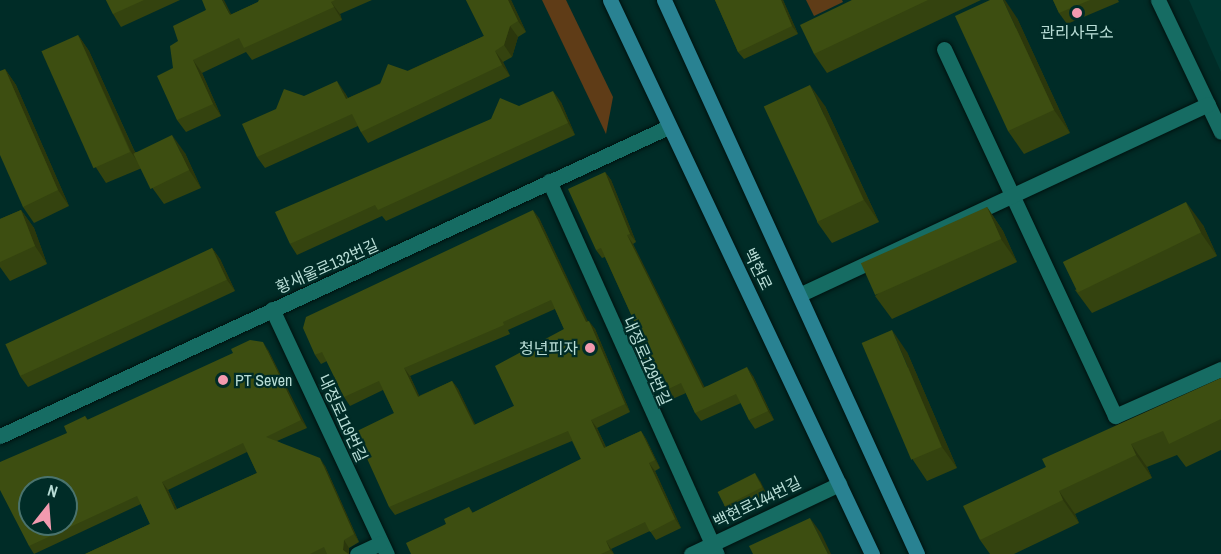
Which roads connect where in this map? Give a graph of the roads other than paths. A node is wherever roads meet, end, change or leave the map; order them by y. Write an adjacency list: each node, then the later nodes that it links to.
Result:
1 (610, 0): 6 (main road, 백현로)
2 (664, 0): 10 (main road, 백현로)
3 (1158, 0): 5 (street)
4 (944, 49): 9 (street)
5 (1208, 104): 7 (street); 9 (street)
6 (668, 127): 8 (street, 황새울로132번길); 14 (main road, 백현로)
7 (1221, 132)
8 (549, 181): 11 (street, 황새울로132번길); 16 (street, 내정로129번길)
9 (1013, 195): 10 (street); 12 (street)
10 (801, 294): 20 (main road, 백현로)
11 (272, 309): 13 (street, 황새울로132번길); 15 (street, 내정로119번길)
12 (1221, 369)
13 (0, 436)
14 (839, 484): 16 (street, 백현로144번길); 19 (main road, 백현로)
15 (384, 548): 17 (street, 내정로119번길)
16 (714, 549): 18 (street, 백현로144번길)
17 (357, 554)
18 (691, 554)
19 (872, 554)
20 (917, 554)

